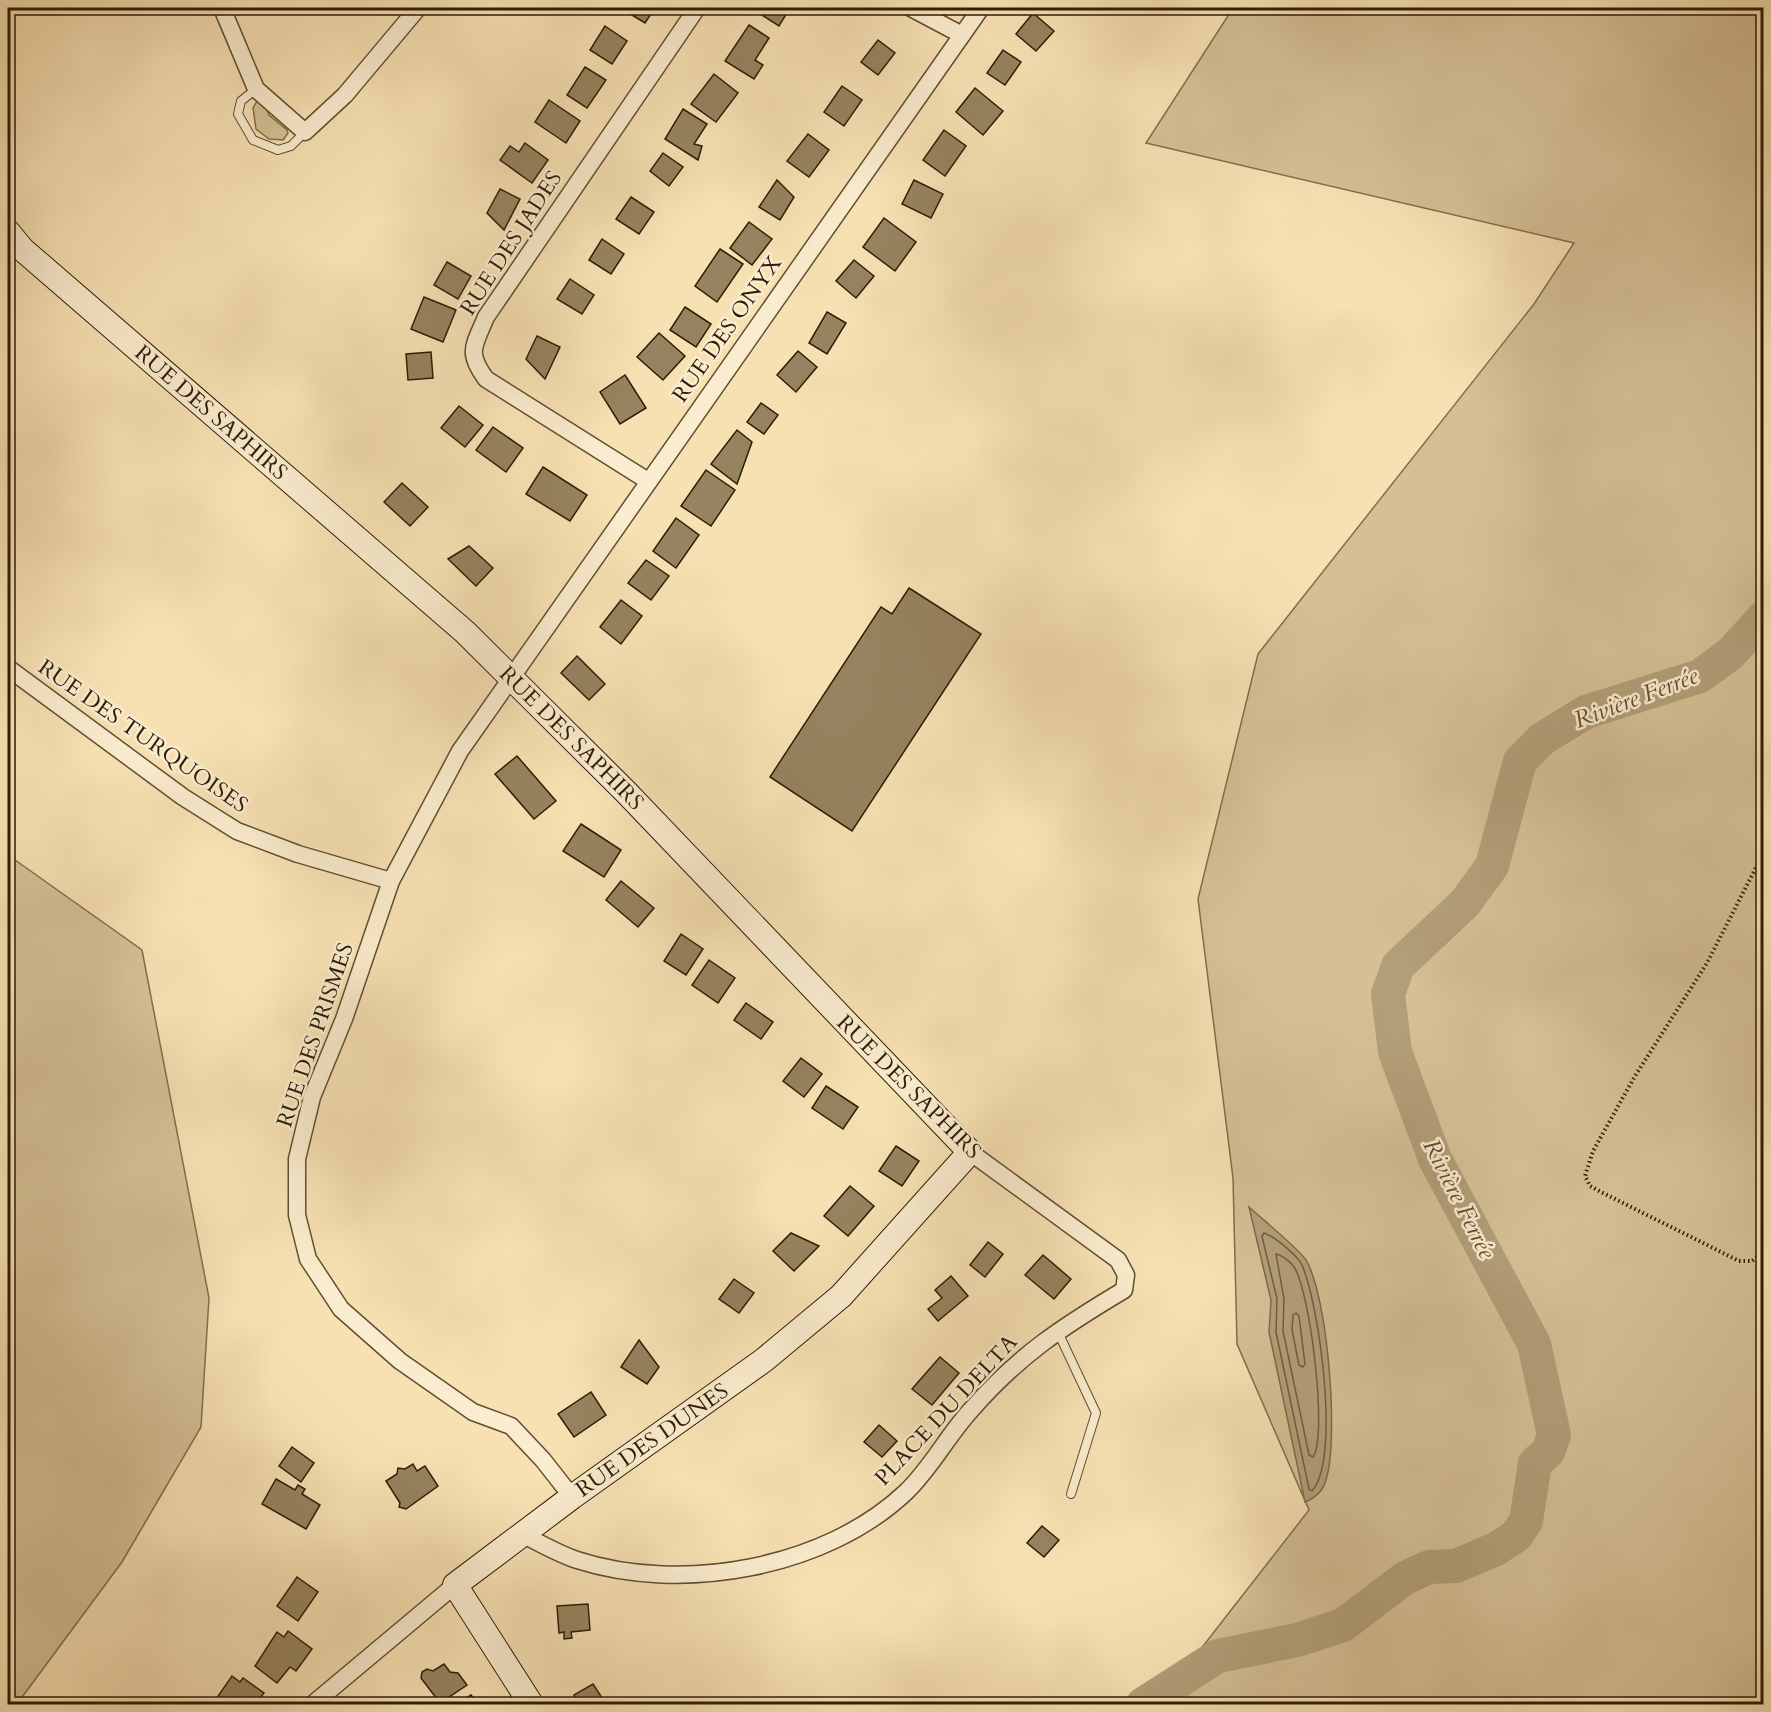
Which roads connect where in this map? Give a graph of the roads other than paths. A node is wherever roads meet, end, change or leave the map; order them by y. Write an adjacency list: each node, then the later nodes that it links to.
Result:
1 (222, 8): 7 (street)
2 (418, 8): 8 (street)
3 (697, 8): 10 (street, RUE DES JADES)
4 (911, 8): 6 (street)
5 (981, 8): 6 (street, RUE DES ONYX)
6 (962, 35): 10 (street, RUE DES ONYX)
7 (256, 89): 8 (street); 8 (lane)
8 (306, 132)
9 (8, 232): 12 (street, RUE DES SAPHIRS)
10 (648, 481): 12 (street, RUE DES ONYX)
11 (8, 668): 13 (street, RUE DES TURQUOISES)
12 (511, 678): 13 (street, RUE DES PRISMES); 14 (street, RUE DES SAPHIRS)
13 (391, 881): 18 (street, RUE DES PRISMES)
14 (970, 1152): 15 (street, RUE DES SAPHIRS); 18 (street, RUE DES DUNES)
15 (1118, 1260): 16 (street, PLACE DU DELTA)
16 (1057, 1330): 17 (lane); 19 (street, PLACE DU DELTA)
17 (1071, 1494)
18 (572, 1497): 19 (street, RUE DES DUNES)
19 (524, 1535): 20 (street, RUE DES DUNES)
20 (455, 1586): 21 (street, RUE DES DUNES); 22 (street)
21 (313, 1704)
22 (531, 1704)

